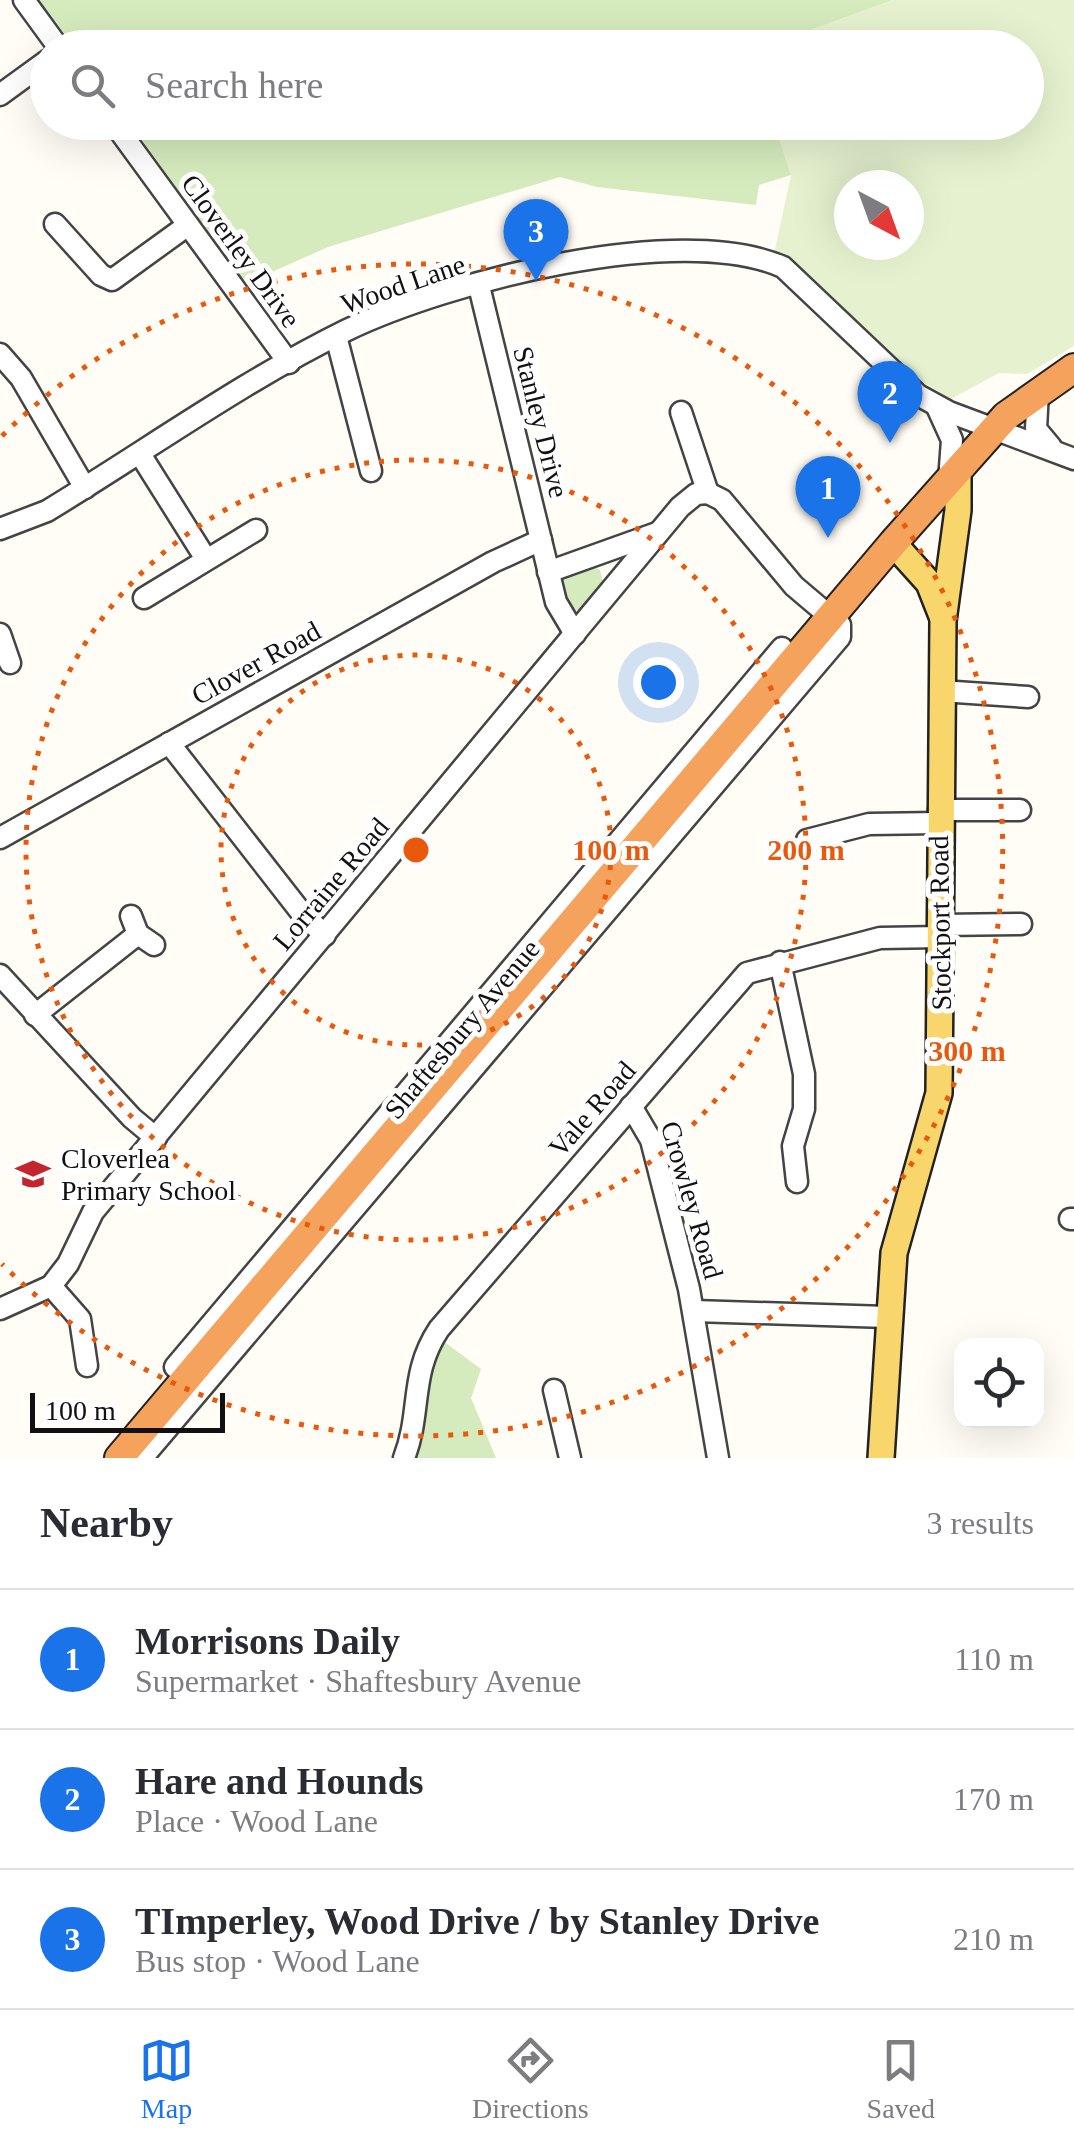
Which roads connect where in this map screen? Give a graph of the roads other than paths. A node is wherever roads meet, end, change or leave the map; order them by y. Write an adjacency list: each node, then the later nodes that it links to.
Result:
1 (24, 0): 2 (street)
2 (46, 30)
3 (30, 73): 4 (street)
4 (0, 95)
5 (126, 140): 7 (street, Cloverley Drive)
6 (56, 224): 7 (street)
7 (188, 225): 11 (street, Cloverley Drive)
8 (479, 286): 9 (street, Wood Lane); 14 (street, Wood Lane); 27 (street, Stanley Drive)
9 (336, 336): 11 (street, Wood Lane); 20 (street)
10 (0, 354): 22 (street)
11 (289, 362): 18 (street, Wood Lane)
12 (1074, 368): 13 (highway)
13 (1038, 391): 16 (highway); 17 (street)
14 (936, 406): 16 (street, Wood Lane); 21 (street)
15 (681, 412): 23 (street)
16 (994, 429): 17 (street, Wood Lane); 21 (highway)
17 (1052, 448): 19 (street, Wood Lane)
18 (140, 454): 22 (street, Wood Lane); 29 (street)
19 (1074, 459)
20 (371, 470)
21 (954, 476): 28 (highway); 33 (main road, Stockport Road)
22 (84, 488): 24 (street, Wood Lane)
23 (708, 493): 26 (street, Lorraine Road); 32 (street)
24 (0, 529)
25 (256, 530): 29 (street)
26 (659, 532): 30 (street); 35 (street, Lorraine Road)
27 (541, 540): 30 (street, Stanley Drive); 41 (street, Clover Road)
28 (893, 542): 32 (highway, Shaftesbury Avenue); 33 (main road, Stockport Road)
29 (206, 559): 31 (street)
30 (548, 572): 35 (street, Stanley Drive)
31 (144, 598)
32 (832, 617): 36 (highway, Shaftesbury Avenue)
33 (943, 621): 39 (main road, Stockport Road)
34 (0, 634): 37 (street)
35 (574, 634): 49 (street, Lorraine Road)
36 (791, 660): 38 (highway, Shaftesbury Avenue); 56 (street, Shaftesbury Avenue)
37 (10, 663)
38 (764, 684): 56 (highway, Shaftesbury Avenue); 62 (street, Shaftesbury Avenue)
39 (942, 691): 40 (street); 43 (main road, Stockport Road)
40 (1028, 697)
41 (169, 743): 44 (street, Clover Road); 49 (street)
42 (1020, 810): 43 (street)
43 (939, 817): 45 (street); 47 (main road, Stockport Road)
44 (0, 838)
45 (807, 840)
46 (1021, 924): 47 (street, Vale Road)
47 (940, 931): 50 (street, Vale Road); 60 (main road, Stockport Road)
48 (141, 932): 52 (street)
49 (325, 935): 54 (street, Lorraine Road)
50 (780, 962): 53 (street, Vale Road); 55 (street)
51 (0, 975): 52 (street)
52 (36, 1015): 54 (street)
53 (632, 1106): 59 (street, Crowley Road); 66 (street, Vale Road)
54 (156, 1138): 57 (street, Lorraine Road)
55 (797, 1182)
56 (300, 1257): 62 (highway, Shaftesbury Avenue); 65 (street, Shaftesbury Avenue)
57 (51, 1286): 58 (street); 61 (street)
58 (0, 1309)
59 (694, 1311): 60 (street); 68 (street, Crowley Road)
60 (887, 1316): 69 (main road, Stockport Road)
61 (108, 1352)
62 (188, 1377): 64 (highway, Shaftesbury Avenue)
63 (553, 1390): 67 (street)
64 (119, 1458)
65 (142, 1458)
66 (404, 1458)
67 (570, 1458)
68 (718, 1458)
69 (881, 1458)

